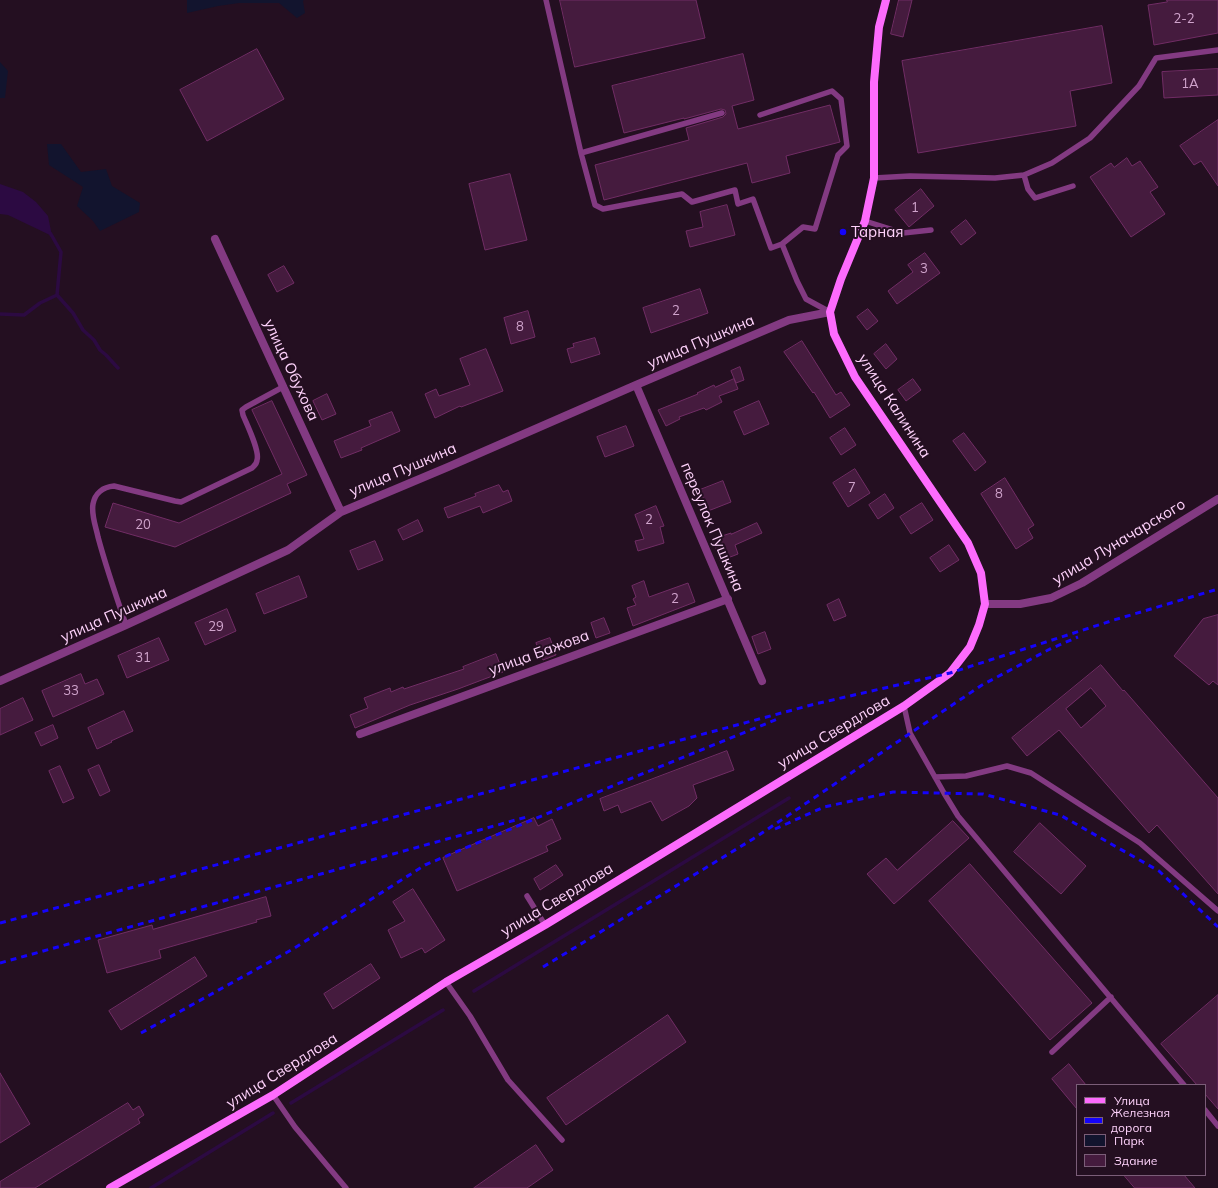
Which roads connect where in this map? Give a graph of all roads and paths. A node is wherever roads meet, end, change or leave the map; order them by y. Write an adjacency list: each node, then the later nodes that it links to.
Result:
1 (546, 0): 6 (lane)
2 (886, 0): 8 (main road, улица Калинина)
3 (1218, 50): 7 (lane)
4 (722, 113): 6 (lane)
5 (760, 115): 13 (lane)
6 (581, 153): 13 (lane)
7 (1024, 175): 8 (lane); 9 (lane)
8 (874, 178): 10 (main road, улица Калинина)
9 (1073, 186)
10 (865, 221): 11 (lane); 14 (main road, улица Калинина)
11 (931, 230)
12 (215, 239): 16 (street, улица Обухова)
13 (782, 244): 14 (lane)
14 (830, 312): 15 (street, улица Пушкина); 20 (main road, улица Калинина)
15 (636, 385): 18 (street, улица Пушкина); 19 (street, переулок Пушкина)
16 (284, 387): 18 (street, улица Обухова); 21 (lane)
17 (1217, 500): 20 (street, улица Луначарского)
18 (341, 512): 21 (street, улица Пушкина)
19 (728, 599): 23 (street, переулок Пушкина); 25 (street, улица Бажова)
20 (985, 604): 24 (main road, улица Свердлова)
21 (126, 625): 22 (street, улица Пушкина)
22 (0, 681)
23 (762, 681)
24 (904, 706): 26 (lane); 29 (main road, улица Свердлова)
25 (360, 734)
26 (935, 777): 28 (lane); 31 (lane)
27 (527, 896): 29 (lane)
28 (1218, 911)
29 (545, 925): 30 (main road, улица Свердлова)
30 (446, 982): 34 (main road, улица Свердлова); 37 (lane)
31 (1111, 997): 32 (lane); 33 (lane)
32 (1052, 1052)
33 (1183, 1084)
34 (273, 1096): 38 (main road, улица Свердлова); 39 (lane)
35 (1206, 1111): 36 (lane)
36 (1218, 1126)
37 (562, 1140)
38 (110, 1188)
39 (346, 1188)

